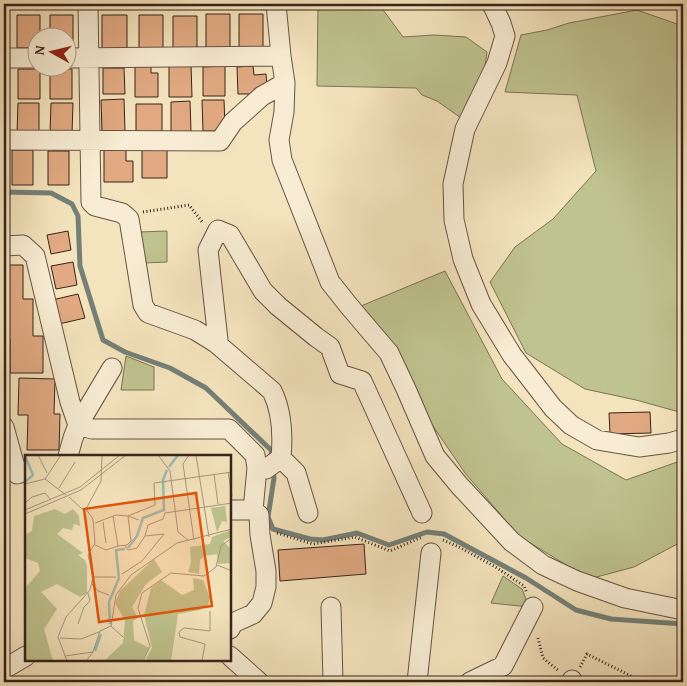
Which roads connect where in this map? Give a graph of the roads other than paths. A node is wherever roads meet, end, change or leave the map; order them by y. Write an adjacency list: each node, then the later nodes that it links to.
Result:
1 (88, 4): 8 (street)
2 (276, 4): 4 (street)
3 (492, 4): 17 (street)
4 (281, 56): 8 (street); 9 (street)
5 (4, 58): 6 (street)
6 (28, 58)
7 (78, 58): 8 (street)
8 (88, 58): 11 (street)
9 (286, 83): 11 (street); 28 (street)
10 (4, 140): 11 (street)
11 (89, 141): 13 (street)
12 (4, 246): 15 (street)
13 (216, 343): 19 (street); 24 (street)
14 (112, 368): 15 (street)
15 (78, 425): 18 (street); 19 (street)
16 (4, 427): 20 (street)
17 (683, 439)
18 (68, 455)
19 (271, 464): 22 (street); 23 (street)
20 (25, 471)
21 (231, 510): 22 (street)
22 (253, 510): 29 (street)
23 (308, 513)
24 (422, 514)
25 (431, 552): 35 (street)
26 (331, 607): 34 (street)
27 (534, 607): 36 (street)
28 (683, 610)
29 (231, 627)
30 (25, 657): 32 (street)
31 (231, 657): 33 (street)
32 (4, 669)
33 (259, 682)
34 (333, 682)
35 (417, 682)
36 (470, 682)

